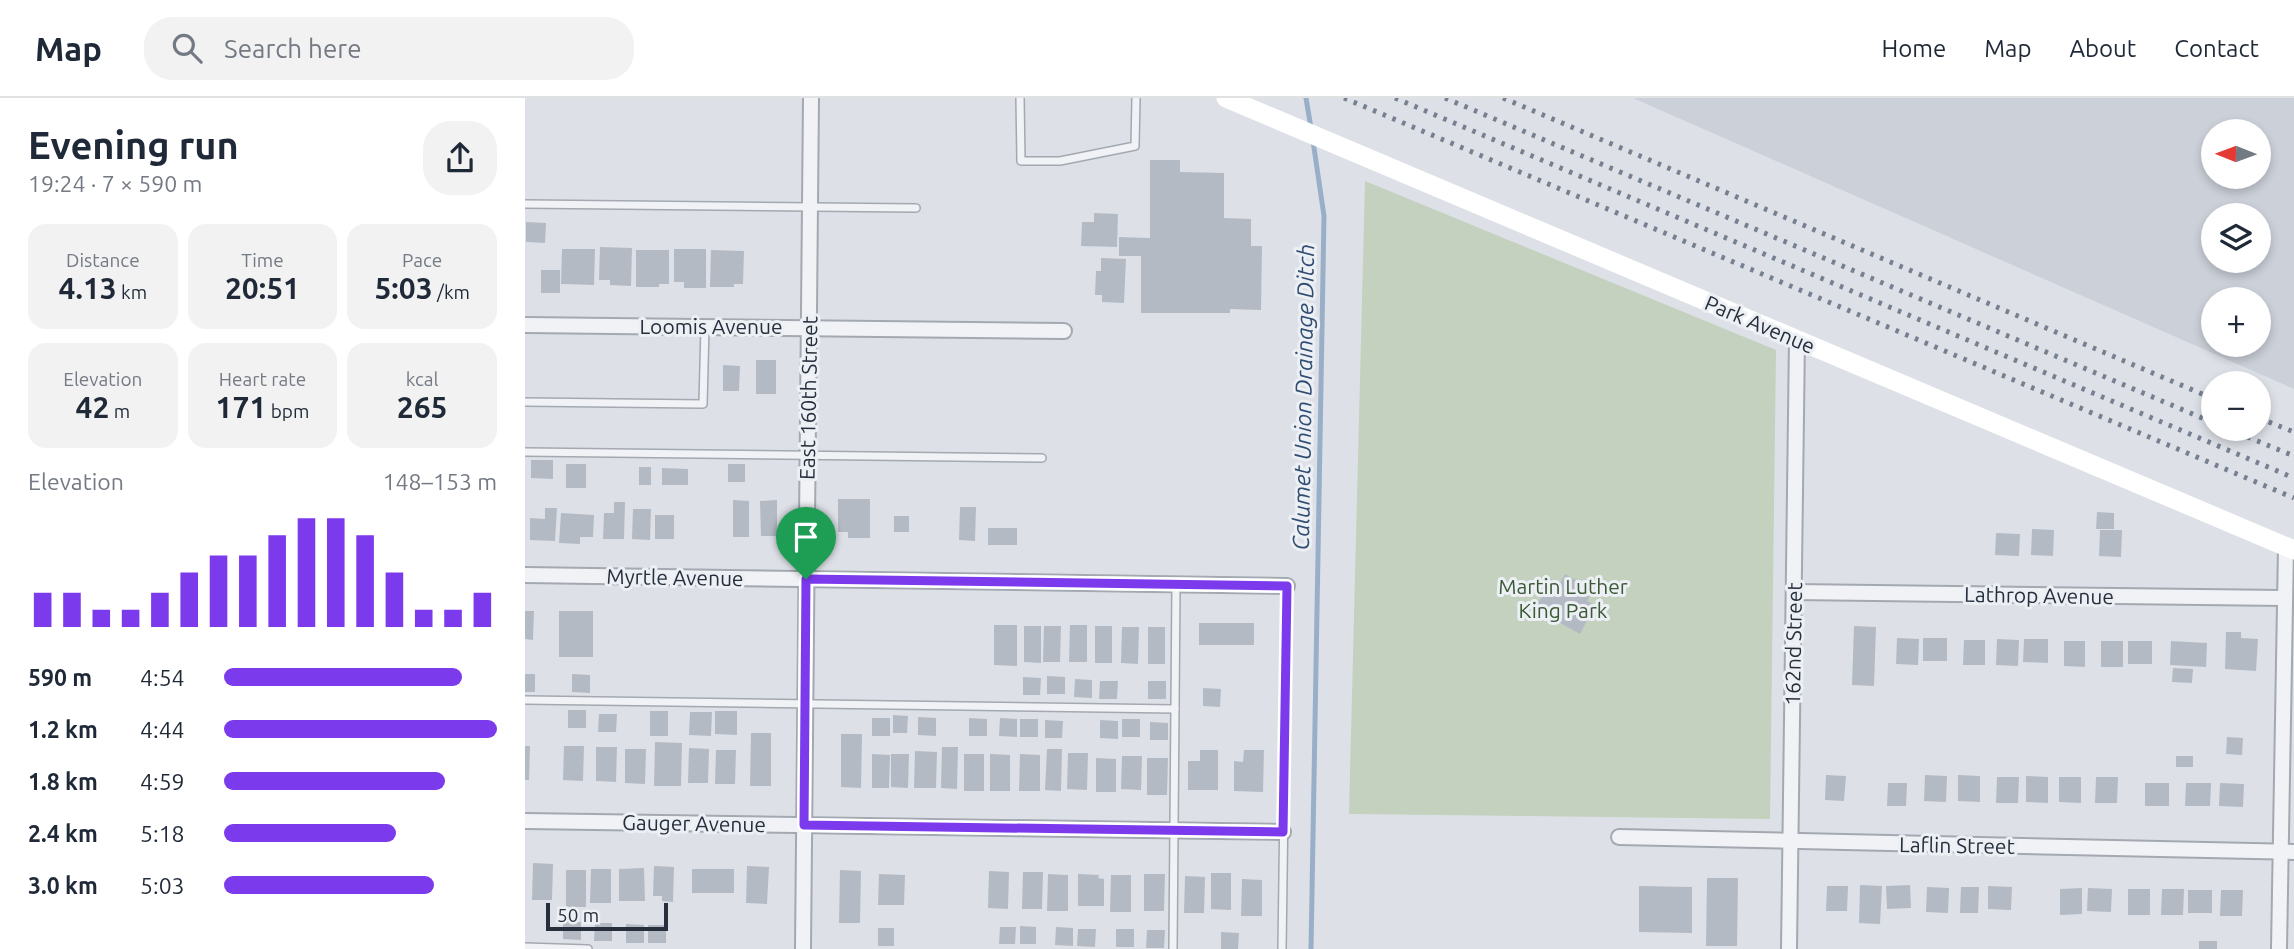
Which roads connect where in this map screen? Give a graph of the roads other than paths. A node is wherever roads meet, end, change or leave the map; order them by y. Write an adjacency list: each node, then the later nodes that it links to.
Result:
1 (811, 98): 6 (street, East 160th Street)
2 (1020, 98): 3 (lane)
3 (1136, 98)
4 (1226, 98): 12 (street, Park Avenue)
5 (525, 204): 6 (lane)
6 (810, 208): 7 (lane); 10 (street, East 160th Street)
7 (916, 208)
8 (525, 326): 9 (street, Loomis Avenue)
9 (705, 326): 10 (street, Loomis Avenue); 13 (lane)
10 (808, 327): 11 (street, Loomis Avenue); 15 (street, East 160th Street)
11 (1064, 331)
12 (1797, 339): 17 (street, Park Avenue); 22 (street, 162nd Street)
13 (525, 402)
14 (525, 452): 15 (lane)
15 (807, 455): 16 (lane); 19 (street, East 160th Street)
16 (1042, 458)
17 (2290, 548): 23 (street)
18 (525, 575): 19 (street, Myrtle Avenue)
19 (806, 579): 20 (street, Myrtle Avenue); 25 (street, East 160th Street)
20 (1177, 585): 21 (street, Myrtle Avenue); 26 (lane)
21 (1287, 586): 30 (lane)
22 (1794, 592): 23 (street, Lathrop Avenue); 32 (street, 162nd Street)
23 (2284, 598): 33 (street)
24 (525, 700): 25 (lane)
25 (805, 704): 26 (lane); 28 (street, East 160th Street)
26 (1175, 709): 29 (lane)
27 (525, 821): 28 (street, Gauger Avenue)
28 (804, 825): 29 (street, Gauger Avenue); 36 (street, East 160th Street)
29 (1174, 831): 30 (street, Gauger Avenue); 37 (lane)
30 (1283, 832): 38 (lane)
31 (1619, 837): 32 (street, Laflin Street)
32 (1790, 841): 33 (street, Laflin Street); 39 (street, 162nd Street)
33 (2287, 852): 40 (street)
34 (525, 947): 35 (lane)
35 (588, 949)
36 (803, 949)
37 (1173, 949)
38 (1282, 949)
39 (1789, 949)
40 (2279, 949)

